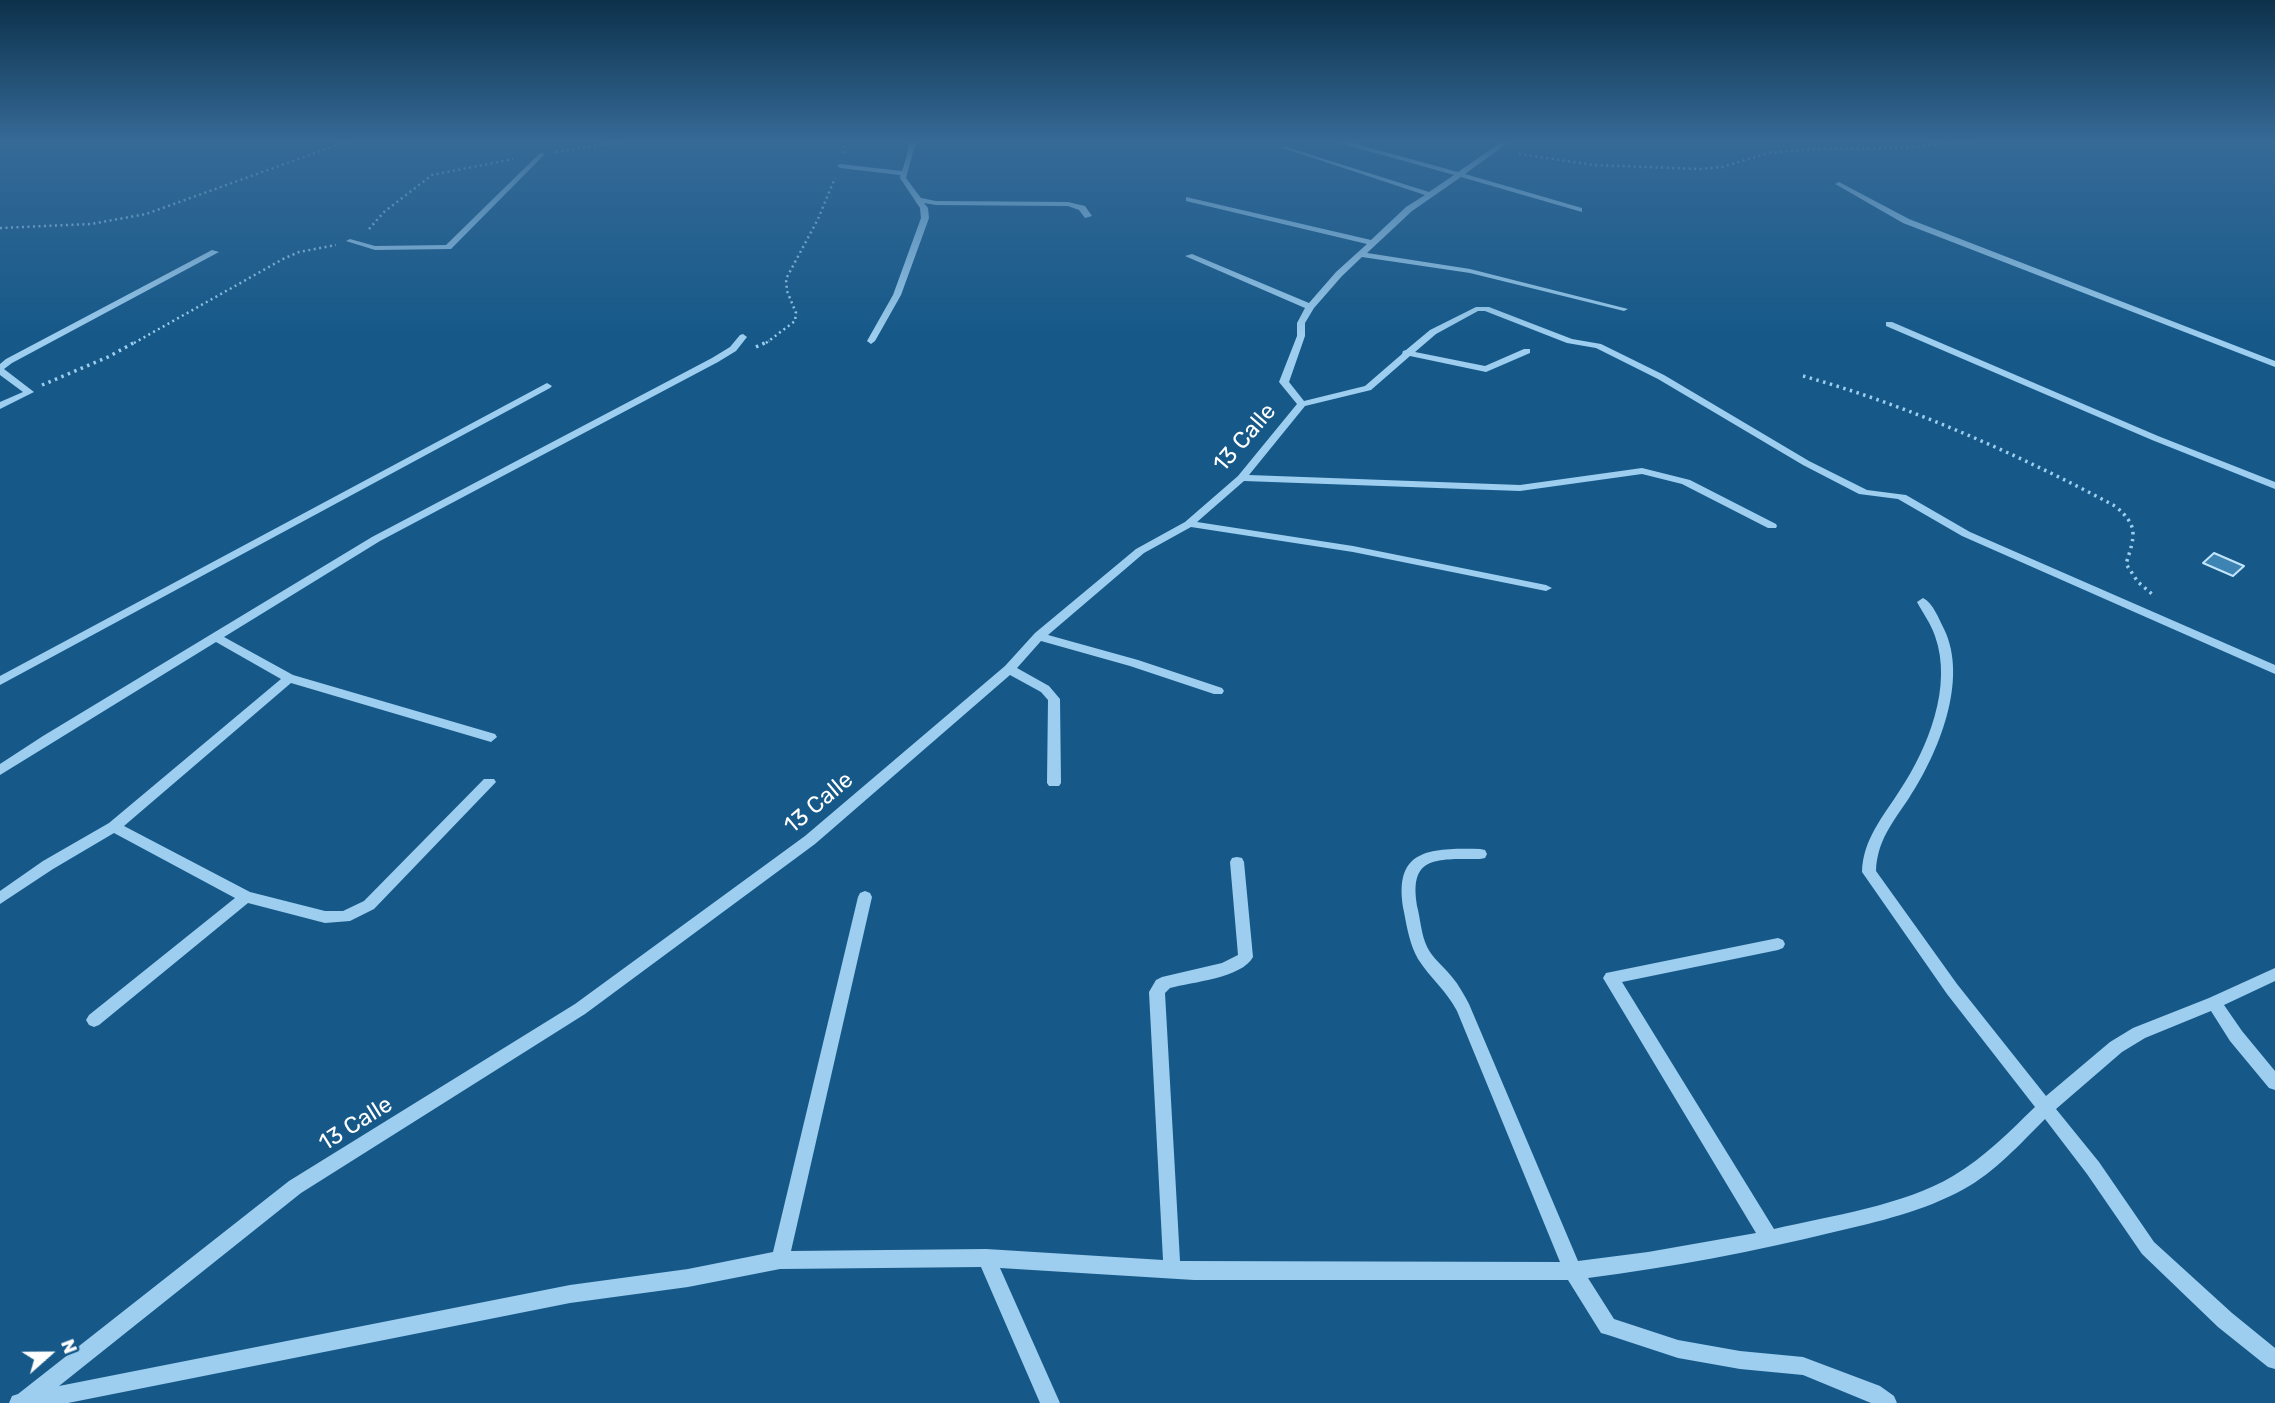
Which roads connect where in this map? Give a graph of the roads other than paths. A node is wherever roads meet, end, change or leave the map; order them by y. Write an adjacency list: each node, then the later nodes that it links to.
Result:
1 (490, 205): 10 (street)
2 (922, 205): 19 (street)
3 (1073, 205): 9 (street)
4 (1216, 205): 11 (street)
5 (1416, 205): 11 (street, 13 Calle)
6 (1565, 205): 8 (street)
7 (1878, 205): 22 (street)
8 (1579, 210)
9 (1088, 216)
10 (350, 241)
11 (1374, 243): 13 (street, 13 Calle)
12 (215, 251): 23 (street)
13 (1361, 254): 15 (street, 13 Calle); 16 (street)
14 (1189, 256): 15 (street)
15 (1310, 307): 25 (street, 13 Calle)
16 (1623, 309)
17 (1889, 324): 28 (street)
18 (743, 337): 34 (street)
19 (871, 341)
20 (1527, 351): 21 (street)
21 (1406, 353): 25 (street); 36 (street)
22 (2275, 363)
23 (0, 370): 26 (street)
24 (547, 386): 38 (street)
25 (1302, 404): 27 (street, 13 Calle)
26 (0, 406)
27 (1242, 478): 29 (street, 13 Calle); 30 (street)
28 (2275, 486)
29 (1189, 524): 31 (street); 33 (street, 13 Calle)
30 (1772, 526)
31 (1546, 588)
32 (1923, 602): 55 (street)
33 (1039, 636): 35 (street, 13 Calle); 39 (street)
34 (216, 637): 37 (street); 41 (street)
35 (1009, 669): 43 (street); 62 (street, 13 Calle)
36 (2275, 670)
37 (289, 678): 40 (street); 44 (street)
38 (0, 681)
39 (1218, 691)
40 (491, 737)
41 (0, 770)
42 (489, 782): 47 (street)
43 (1054, 783)
44 (114, 827): 47 (street); 49 (street)
45 (1480, 854): 60 (street)
46 (1237, 862): 59 (street)
47 (246, 897): 53 (street)
48 (865, 897): 58 (street)
49 (0, 898)
50 (1779, 944): 56 (street)
51 (2275, 974): 52 (street)
52 (2214, 1003): 54 (street); 55 (street)
53 (94, 1020)
54 (2275, 1083)
55 (2046, 1107): 56 (street); 61 (street)
56 (1770, 1238): 60 (street)
57 (986, 1258): 58 (street); 59 (street); 63 (street)
58 (780, 1260): 62 (street)
59 (1172, 1270): 60 (street)
60 (1573, 1271): 64 (street)
61 (2275, 1360)
62 (21, 1403)
63 (1051, 1403)
64 (1887, 1403)

